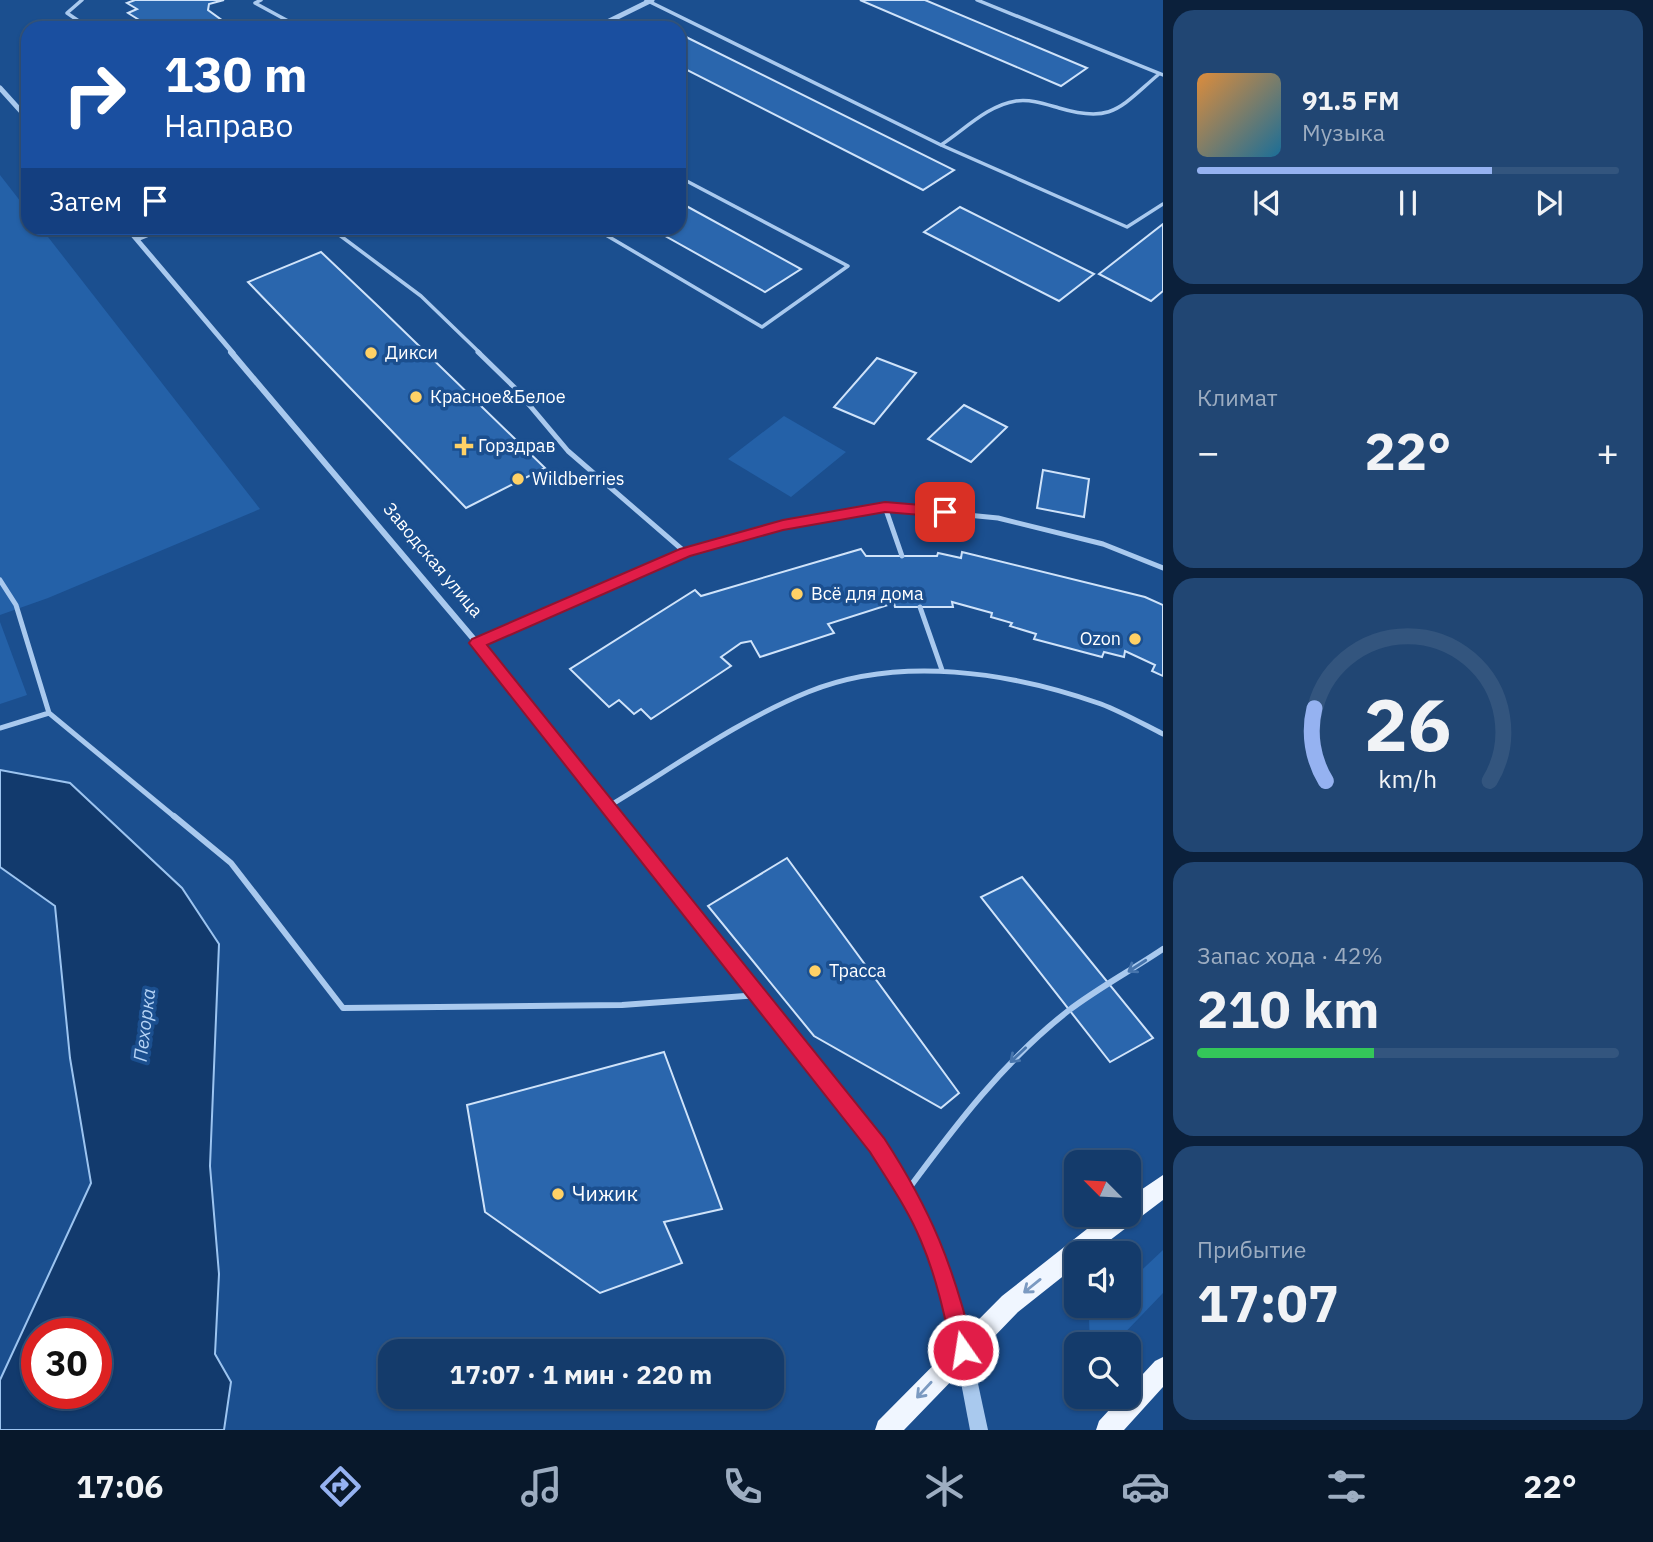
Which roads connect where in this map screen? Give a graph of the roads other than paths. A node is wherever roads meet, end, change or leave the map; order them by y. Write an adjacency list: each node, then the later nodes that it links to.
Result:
1 (82, 0): 5 (lane)
2 (261, 0): 6 (lane)
3 (977, 0): 8 (lane)
4 (649, 1): 7 (street); 11 (lane)
5 (79, 21)
6 (288, 21)
7 (609, 21)
8 (1161, 75): 11 (lane)
9 (0, 88): 10 (street)
10 (21, 111)
11 (941, 145): 13 (lane)
12 (686, 181): 17 (lane)
13 (1163, 204)
14 (133, 235): 18 (street, Заводская улица)
15 (147, 235): 18 (street)
16 (339, 235): 20 (lane)
17 (606, 235)
18 (137, 239): 25 (street, Заводская улица)
19 (885, 507): 20 (lane); 21 (lane); 22 (lane)
20 (685, 552): 25 (lane)
21 (902, 556)
22 (1163, 568)
23 (0, 580): 27 (lane)
24 (920, 607): 26 (lane)
25 (477, 643): 30 (street, Заводская улица)
26 (942, 670): 29 (lane); 30 (lane)
27 (48, 713): 28 (lane); 32 (lane)
28 (0, 728)
29 (1163, 734)
30 (608, 806): 32 (street, Заводская улица)
31 (1163, 949): 34 (lane, one-way to 34)
32 (759, 995): 34 (street, Заводская улица)
33 (1163, 1186): 35 (main road)
34 (907, 1191): 37 (street, Заводская улица)
35 (1141, 1202)
36 (1109, 1227): 37 (main road, one-way to 37)
37 (963, 1350): 39 (main road, one-way to 39); 40 (street, Заводская улица)
38 (1163, 1370): 41 (main road)
39 (887, 1430)
40 (979, 1430)
41 (1108, 1430)

